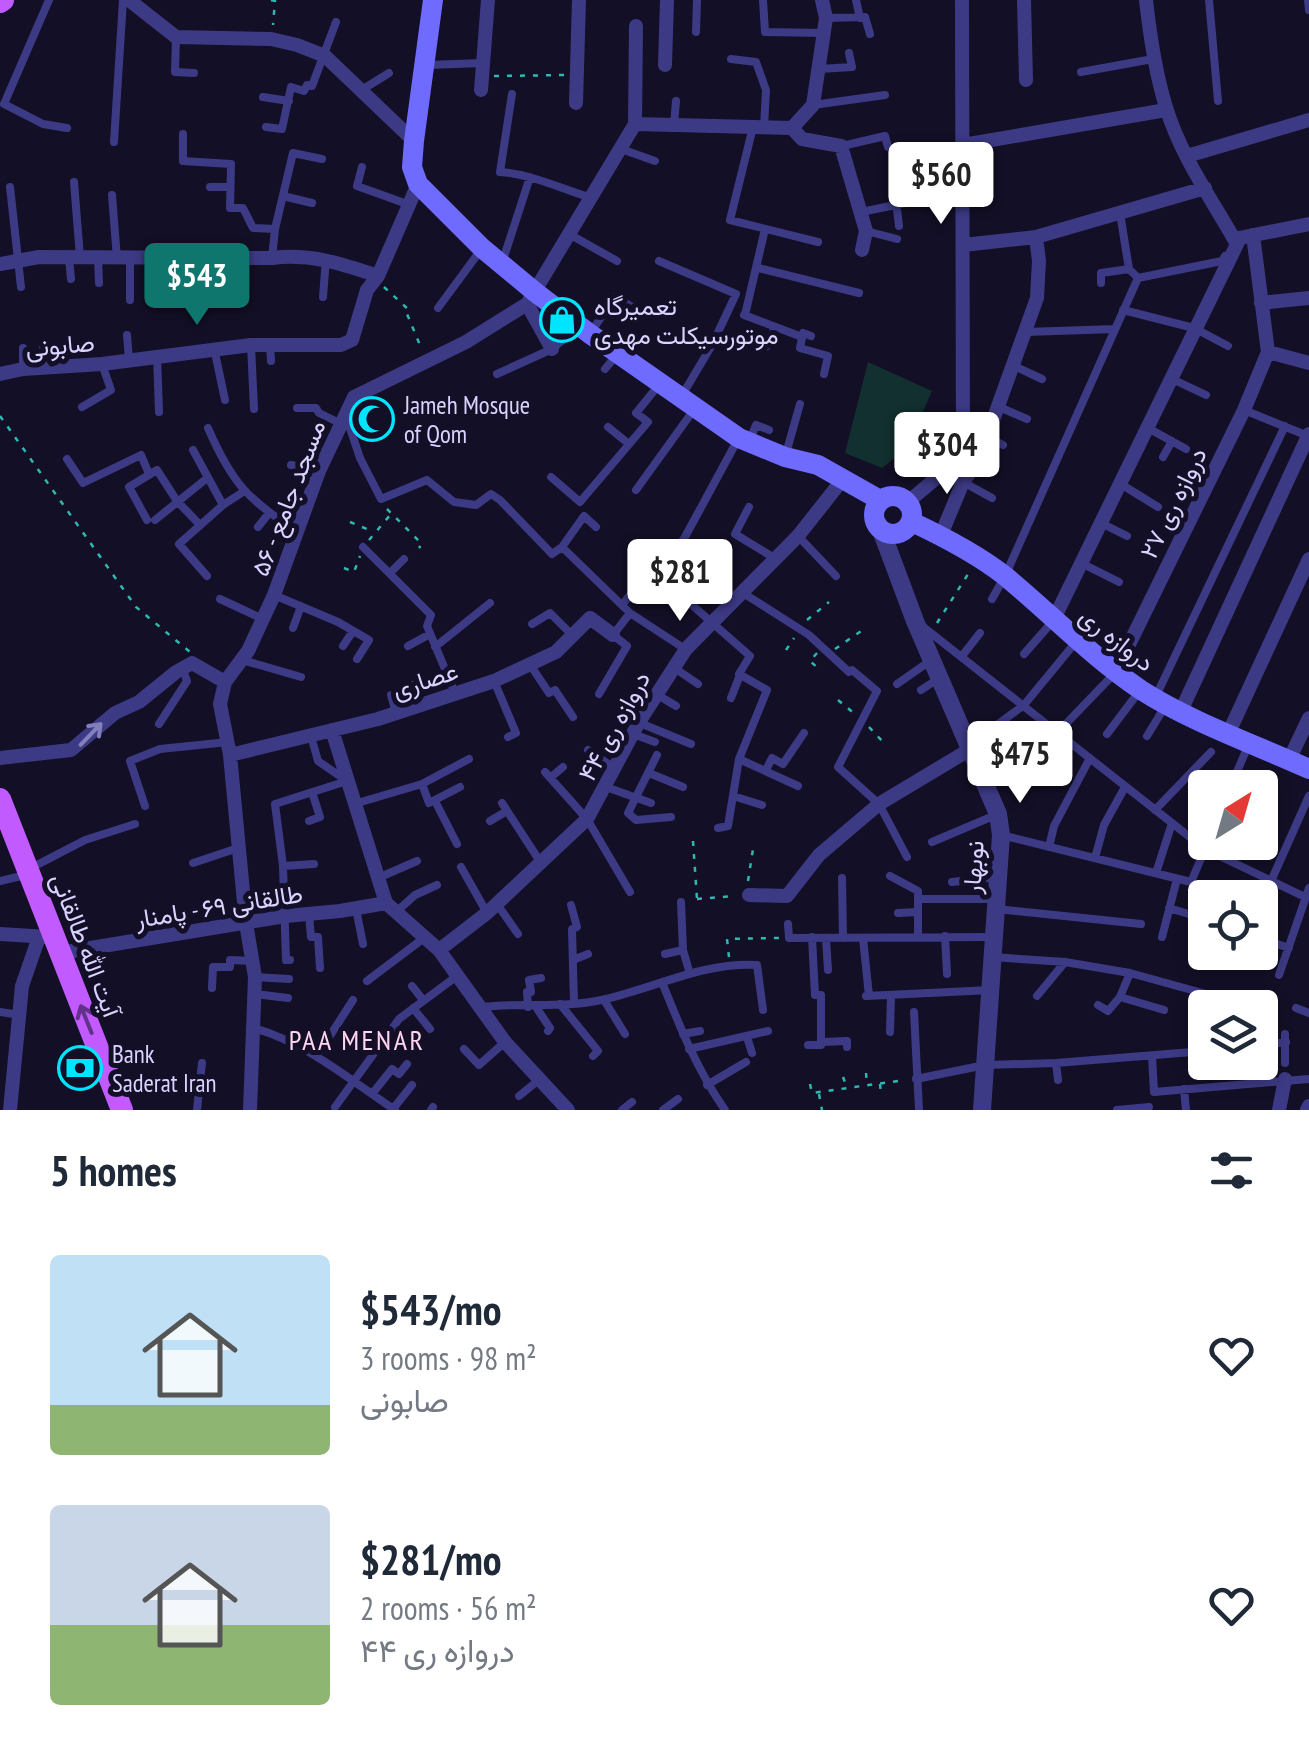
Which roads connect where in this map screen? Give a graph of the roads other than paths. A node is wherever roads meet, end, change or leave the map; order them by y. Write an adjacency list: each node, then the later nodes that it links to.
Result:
1 (49, 0): 51 (lane)
2 (126, 0): 23 (street); 55 (lane)
3 (433, 0): 28 (main road)
4 (488, 0): 34 (street)
5 (579, 0): 43 (street)
6 (667, 0): 29 (street)
7 (697, 0): 21 (lane)
8 (762, 0): 20 (lane)
9 (822, 0): 20 (street)
10 (856, 0): 17 (lane)
11 (962, 0): 56 (street)
12 (1024, 0): 35 (street)
13 (1146, 0): 27 (street)
14 (1210, 0): 42 (lane)
15 (1308, 0): 16 (lane)
16 (1309, 10)
17 (860, 18): 20 (lane); 22 (lane)
18 (336, 22): 25 (lane)
19 (636, 26): 47 (street)
20 (825, 26): 30 (street)
21 (696, 32)
22 (870, 34)
23 (176, 38): 25 (street); 32 (lane)
24 (850, 53): 30 (lane)
25 (325, 56): 36 (street); 40 (lane)
26 (731, 59): 50 (lane)
27 (1153, 59): 31 (lane); 45 (street)
28 (424, 65): 34 (lane); 54 (main road)
29 (664, 65)
30 (819, 69): 44 (street)
31 (1080, 72)
32 (194, 73)
33 (388, 73): 36 (lane)
34 (482, 76)
35 (1026, 80)
36 (360, 91): 54 (street)
37 (512, 94): 65 (lane)
38 (885, 95): 44 (lane)
39 (263, 97): 40 (lane)
40 (288, 101): 49 (lane)
41 (676, 101): 48 (lane)
42 (1218, 101)
43 (576, 104)
44 (814, 104): 52 (street)
45 (1166, 110): 56 (street); 60 (street)
46 (1309, 120): 60 (street)
47 (635, 124): 48 (street); 59 (street)
48 (674, 125): 50 (street)
49 (266, 127)
50 (759, 127): 52 (street); 84 (lane)
51 (66, 128)
52 (792, 128): 57 (street)
53 (183, 134): 70 (lane)
54 (414, 141): 64 (main road)
55 (114, 142)
56 (963, 145): 91 (street)
57 (842, 146): 58 (lane); 79 (street)
58 (888, 147)
59 (621, 149): 62 (lane); 74 (street)
60 (1187, 156): 71 (street)
61 (322, 159): 73 (lane)
62 (654, 161)
63 (362, 167): 77 (lane)
64 (415, 175): 77 (street); 92 (main road)
65 (530, 177): 74 (lane); 103 (lane)
66 (74, 182): 95 (lane)
67 (902, 182): 78 (lane)
68 (210, 186): 70 (lane)
69 (10, 187): 100 (lane)
70 (230, 187): 83 (lane)
71 (1205, 188): 80 (street); 88 (street)
72 (112, 194): 98 (lane)
73 (282, 196): 76 (lane); 83 (lane)
74 (592, 198): 86 (street)
75 (930, 198): 78 (lane)
76 (312, 203)
77 (407, 204): 107 (street)
78 (898, 204): 79 (lane); 82 (lane)
79 (860, 212): 85 (street)
80 (1120, 213): 87 (street); 106 (lane)
81 (1309, 224): 88 (street)
82 (899, 226)
83 (275, 229): 97 (lane)
84 (765, 230): 90 (lane); 105 (lane)
85 (866, 231): 89 (lane); 93 (street)
86 (569, 234): 101 (lane); 116 (street)
87 (1036, 237): 91 (street); 130 (street)
88 (1242, 237): 108 (lane); 119 (street); 126 (street)
89 (897, 239)
90 (818, 242)
91 (963, 245): 184 (street)
92 (482, 248): 103 (main road); 120 (lane)
93 (862, 250)
94 (162, 256): 97 (street); 98 (street); 115 (lane)
95 (75, 257): 96 (street); 100 (street); 109 (lane)
96 (98, 258): 98 (street); 110 (lane)
97 (272, 258): 99 (street)
98 (124, 259): 118 (lane)
99 (326, 259): 107 (street); 114 (lane)
100 (19, 260): 104 (street); 112 (lane)
101 (617, 260)
102 (659, 261): 121 (lane)
103 (502, 263): 116 (main road)
104 (0, 264)
105 (758, 268): 113 (lane); 124 (lane)
106 (1129, 269): 108 (lane); 111 (lane)
107 (378, 276): 132 (street, صابونی)
108 (1138, 278): 122 (lane)
109 (71, 279)
110 (99, 283)
111 (1101, 283)
112 (21, 288)
113 (859, 294)
114 (322, 297)
115 (156, 298)
116 (531, 298): 128 (main road); 141 (street); 169 (street, ۵۶ - مسجد جامع)
117 (1309, 298): 119 (street)
118 (130, 300)
119 (1261, 303): 142 (street)
120 (438, 308)
121 (730, 310): 124 (lane); 135 (lane)
122 (1123, 310): 126 (lane); 127 (lane)
123 (638, 311): 128 (lane)
124 (745, 315): 125 (lane)
125 (775, 327): 136 (lane); 154 (lane)
126 (1194, 328): 137 (lane); 155 (street)
127 (1115, 329): 130 (lane); 227 (lane)
128 (585, 330): 141 (lane); 157 (main road)
129 (682, 331): 135 (lane)
130 (1026, 332): 148 (street)
131 (127, 335): 144 (lane)
132 (270, 343): 134 (street, صابونی); 145 (lane)
133 (43, 345): 150 (lane)
134 (251, 345): 140 (street, صابونی); 165 (lane)
135 (712, 345): 160 (lane)
136 (768, 346)
137 (1228, 346)
138 (22, 348): 151 (lane)
139 (62, 348): 149 (lane)
140 (214, 348): 143 (street, صابونی); 159 (lane)
141 (552, 349): 153 (lane)
142 (1268, 352): 146 (street); 166 (street, دروازه ری ۲۷)
143 (157, 355): 144 (street, صابونی); 167 (lane)
144 (130, 360): 147 (street, صابونی)
145 (271, 361)
146 (1309, 362)
147 (102, 364): 149 (street, صابونی); 163 (lane)
148 (1013, 366): 156 (lane); 162 (street)
149 (63, 367): 150 (street, صابونی)
150 (45, 368): 151 (street, صابونی)
151 (23, 369): 152 (street, صابونی)
152 (0, 374)
153 (498, 374)
154 (824, 374)
155 (1170, 378): 158 (lane); 173 (street)
156 (1042, 379)
157 (660, 382): 160 (main road); 180 (lane)
158 (1206, 395)
159 (226, 400)
160 (688, 402): 177 (main road); 198 (lane)
161 (800, 404): 187 (lane)
162 (998, 406): 168 (lane); 176 (street)
163 (82, 407)
164 (297, 408): 169 (lane)
165 (254, 409)
166 (1244, 410): 170 (lane); 260 (street, دروازه ری ۲۷)
167 (160, 412)
168 (1027, 419)
169 (342, 422): 185 (street, ۵۶ - مسجد جامع); 218 (lane)
170 (1285, 426): 175 (lane); 275 (lane)
171 (608, 427): 180 (lane)
172 (208, 428): 199 (lane)
173 (1146, 428): 178 (lane); 197 (street)
174 (769, 430): 177 (lane)
175 (1309, 435): 275 (street)
176 (987, 437): 181 (lane); 186 (street)
177 (744, 440): 187 (main road); 224 (lane)
178 (1172, 441): 182 (lane); 188 (lane)
179 (311, 444): 185 (lane)
180 (629, 444): 193 (lane)
181 (1003, 445)
182 (1186, 449)
183 (192, 450): 194 (lane)
184 (963, 453): 186 (street); 206 (street)
185 (327, 454): 191 (street, ۵۶ - مسجد جامع)
186 (980, 455): 196 (street)
187 (785, 457): 195 (main road)
188 (1164, 457)
189 (67, 459): 192 (lane)
190 (291, 465): 191 (lane)
191 (319, 471): 213 (street, ۵۶ - مسجد جامع)
192 (149, 474): 202 (lane); 202 (lane)
193 (551, 476)
194 (206, 479): 202 (lane); 203 (lane)
195 (843, 479): 201 (main road); 214 (street, دروازه ری ۴۴)
196 (963, 482): 200 (lane); 215 (street)
197 (1119, 484): 204 (lane); 208 (street)
198 (636, 490)
199 (243, 492): 203 (lane); 207 (lane)
200 (992, 498)
201 (880, 500): 206 (main road); 212 (main road)
202 (177, 501): 209 (lane)
203 (223, 505): 209 (lane)
204 (1158, 506)
205 (749, 507): 219 (lane)
206 (910, 512): 212 (main road); 215 (main road, دروازه ری)
207 (268, 514): 210 (lane); 213 (lane)
208 (1100, 523): 216 (lane); 222 (street)
209 (200, 525): 225 (lane)
210 (258, 527)
211 (596, 527): 218 (lane)
212 (881, 530): 237 (street, نوبهار)
213 (298, 532): 230 (street, ۵۶ - مسجد جامع)
214 (798, 536): 219 (street, دروازه ری ۴۴); 226 (lane)
215 (941, 536): 227 (main road, دروازه ری)
216 (1127, 536)
217 (364, 547): 223 (lane)
218 (562, 547): 235 (lane)
219 (776, 558): 229 (street, دروازه ری ۴۴)
220 (1309, 558): 286 (street)
221 (404, 559): 223 (lane)
222 (1081, 562): 228 (lane); 238 (street)
223 (391, 572): 244 (lane)
224 (655, 572): 235 (lane); 239 (lane)
225 (207, 576)
226 (836, 576)
227 (1005, 576): 231 (lane); 238 (main road, دروازه ری)
228 (1119, 582)
229 (743, 593): 239 (street, دروازه ری ۴۴); 329 (lane)
230 (274, 595): 234 (lane); 236 (street, ۵۶ - مسجد جامع)
231 (992, 598)
232 (220, 599): 236 (lane)
233 (490, 602): 250 (lane)
234 (300, 606): 241 (lane); 242 (lane)
235 (626, 609): 246 (lane); 251 (lane)
236 (263, 618): 256 (street, ۵۶ - مسجد جامع)
237 (914, 620): 253 (lane); 255 (street, نوبهار)
238 (1053, 621): 247 (main road, دروازه ری); 252 (lane)
239 (713, 622): 251 (street, دروازه ری ۴۴); 261 (lane)
240 (532, 624): 245 (lane)
241 (294, 628)
242 (354, 630): 248 (lane); 254 (lane)
243 (980, 633): 253 (lane)
244 (430, 634): 249 (lane); 250 (lane)
245 (572, 635): 246 (street); 258 (street, عصاری)
246 (612, 635): 271 (lane)
247 (1078, 639): 260 (main road, دروازه ری); 277 (lane)
248 (343, 646)
249 (408, 646)
250 (435, 647): 270 (lane)
251 (686, 650): 259 (street, دروازه ری ۴۴)
252 (1024, 654)
253 (962, 656): 277 (lane)
254 (357, 658)
255 (931, 659): 263 (street, نوبهار); 267 (lane)
256 (238, 660): 262 (lane); 265 (street, ۵۶ - مسجد جامع)
257 (187, 666): 265 (street); 282 (lane); 300 (street, one-way to 257)
258 (532, 666): 264 (street, عصاری); 280 (lane)
259 (673, 667): 266 (lane); 272 (street, دروازه ری ۴۴)
260 (1116, 671): 275 (main road, دروازه ری); 288 (lane)
261 (740, 675): 274 (lane); 303 (lane)
262 (300, 676)
263 (939, 678): 269 (lane); 296 (street, نوبهار)
264 (494, 681): 270 (street, عصاری); 291 (lane)
265 (225, 682): 295 (street)
266 (698, 684)
267 (897, 684)
268 (413, 685): 276 (lane)
269 (921, 690)
270 (455, 694): 276 (street, عصاری)
271 (599, 694)
272 (656, 694): 278 (lane); 283 (street, دروازه ری ۴۴)
273 (390, 695): 279 (lane)
274 (731, 698)
275 (1161, 701): 286 (main road, دروازه ری); 289 (lane); 290 (lane)
276 (420, 704): 279 (street, عصاری)
277 (1024, 705): 288 (lane); 296 (lane)
278 (676, 706)
279 (396, 713): 284 (street, عصاری)
280 (573, 717)
281 (1309, 718): 304 (street)
282 (158, 724)
283 (636, 728): 293 (lane); 294 (lane); 307 (street, دروازه ری ۴۴)
284 (332, 730): 287 (street, عصاری); 313 (street)
285 (804, 732): 309 (lane)
286 (1229, 732): 292 (main road, دروازه ری)
287 (311, 734): 295 (street, عصاری); 313 (lane)
288 (1058, 734): 301 (lane); 305 (lane)
289 (1108, 734)
290 (1147, 736)
291 (508, 737)
292 (1250, 741): 304 (main road, دروازه ری); 311 (lane)
293 (655, 742)
294 (691, 744)
295 (229, 748): 331 (lane); 348 (street)
296 (968, 748): 329 (street); 333 (street, نوبهار)
297 (588, 750): 307 (lane)
298 (1211, 752): 314 (lane)
299 (657, 755): 312 (lane)
300 (0, 758)
301 (1090, 758): 320 (lane); 347 (lane)
302 (470, 759): 315 (lane)
303 (739, 759): 309 (lane); 322 (lane)
304 (1289, 760): 308 (main road, دروازه ری)
305 (1035, 764)
306 (564, 767): 335 (lane)
307 (614, 768): 318 (street, دروازه ری ۴۴)
308 (1309, 769)
309 (766, 770): 316 (lane)
310 (1172, 770): 314 (lane)
311 (1238, 770)
312 (649, 773): 319 (lane); 325 (lane)
313 (347, 780): 321 (lane); 328 (street)
314 (1183, 780): 332 (lane)
315 (422, 784): 326 (lane); 328 (lane)
316 (798, 786)
317 (460, 787): 326 (lane)
318 (606, 787): 325 (lane); 335 (street, دروازه ری ۴۴)
319 (683, 787)
320 (1125, 787): 332 (lane); 350 (lane)
321 (312, 792): 336 (lane); 357 (lane)
322 (733, 796): 330 (lane); 341 (lane)
323 (1309, 796): 367 (lane)
324 (0, 799): 359 (main road, آیت الله طالقانی)
325 (633, 800): 327 (lane); 334 (lane)
326 (435, 801): 346 (lane)
327 (652, 803)
328 (354, 804): 342 (street)
329 (879, 804): 349 (lane); 374 (street)
330 (762, 805)
331 (145, 806)
332 (1155, 810): 338 (lane)
333 (998, 814): 344 (street, نوبهار); 345 (lane)
334 (672, 817)
335 (587, 819): 355 (street, دروازه ری ۴۴); 372 (lane)
336 (310, 820)
337 (490, 821): 355 (lane)
338 (1172, 823): 343 (lane); 360 (lane)
339 (135, 824): 359 (lane)
340 (379, 827): 342 (lane)
341 (718, 828)
342 (362, 833): 363 (street)
343 (1188, 834)
344 (1001, 835): 347 (lane); 362 (street, نوبهار)
345 (932, 842)
346 (457, 844)
347 (1049, 847): 350 (lane)
348 (238, 848): 354 (lane); 388 (street)
349 (907, 858)
350 (1095, 858): 360 (lane)
351 (1200, 860): 365 (lane)
352 (1232, 860): 366 (lane)
353 (418, 861): 363 (lane)
354 (193, 863)
355 (541, 863): 382 (street, دروازه ری ۴۴)
356 (314, 864): 357 (lane)
357 (283, 866): 387 (lane)
358 (461, 867): 382 (lane)
359 (28, 872): 368 (lane); 402 (main road, آیت الله طالقانی)
360 (1156, 873): 365 (lane)
361 (890, 876): 375 (lane)
362 (998, 877): 369 (lane); 377 (street, نوبهار)
363 (378, 878): 379 (street)
364 (842, 878): 400 (lane)
365 (1176, 878): 380 (lane)
366 (1269, 880)
367 (1271, 880)
368 (0, 881)
369 (952, 882)
370 (1278, 883): 373 (lane)
371 (437, 884): 379 (lane)
372 (630, 892)
373 (1307, 893): 405 (lane)
374 (749, 895)
375 (918, 898): 377 (lane); 384 (lane)
376 (681, 902): 407 (lane)
377 (996, 904): 390 (lane); 396 (street, نوبهار)
378 (571, 905): 413 (lane)
379 (390, 908): 381 (street, طالقانی ۶۹ - پامنار); 398 (street)
380 (1169, 908): 385 (lane); 397 (lane)
381 (356, 909): 386 (street, طالقانی ۶۹ - پامنار); 403 (lane)
382 (484, 912): 392 (lane); 406 (street, دروازه ری ۴۴)
383 (898, 912): 384 (lane)
384 (918, 912): 393 (lane)
385 (1188, 913)
386 (309, 914): 387 (street, طالقانی ۶۹ - پامنار); 415 (lane)
387 (286, 916): 388 (street, طالقانی ۶۹ - پامنار); 412 (lane)
388 (246, 923): 402 (street, طالقانی ۶۹ - پامنار); 411 (street)
389 (788, 924): 395 (lane)
390 (1141, 924)
391 (0, 934): 402 (street, طالقانی ۶۹ - پامنار)
392 (518, 934)
393 (918, 936): 394 (lane); 401 (lane)
394 (945, 936): 396 (lane); 419 (lane)
395 (812, 937): 399 (lane); 465 (lane)
396 (994, 937): 410 (street, نوبهار)
397 (1162, 937)
398 (424, 938): 406 (street); 425 (lane)
399 (826, 938): 400 (lane); 416 (lane)
400 (843, 938): 401 (lane)
401 (862, 938): 432 (lane)
402 (51, 942): 453 (street); 499 (main road, آیت الله طالقانی, one-way to 402)
403 (363, 944)
404 (1278, 944): 405 (lane)
405 (1288, 948): 420 (lane)
406 (439, 950): 421 (street)
407 (683, 950): 409 (lane); 418 (lane)
408 (588, 954): 413 (lane)
409 (664, 954)
410 (992, 957): 414 (lane); 429 (street, نوبهار)
411 (253, 960): 422 (street); 428 (lane)
412 (290, 960)
413 (572, 960): 439 (lane)
414 (1065, 962): 417 (lane); 433 (lane)
415 (320, 968)
416 (828, 970)
417 (1130, 973): 430 (lane); 434 (lane)
418 (690, 974): 426 (lane); 446 (lane)
419 (947, 974)
420 (1278, 975)
421 (458, 976): 437 (lane); 444 (street)
422 (255, 977): 424 (lane); 431 (street)
423 (541, 978): 442 (lane)
424 (289, 979)
425 (367, 981)
426 (662, 982): 438 (lane); 452 (lane)
427 (412, 986): 437 (lane)
428 (212, 988)
429 (990, 990): 432 (lane); 480 (street, نوبهار)
430 (1191, 990)
431 (256, 994): 435 (lane); 454 (street)
432 (891, 995): 459 (lane)
433 (1037, 996)
434 (1120, 997): 441 (lane); 447 (lane)
435 (288, 998)
436 (353, 1000): 472 (lane)
437 (422, 1000): 443 (lane)
438 (604, 1000): 439 (lane); 460 (lane)
439 (574, 1003): 440 (lane)
440 (560, 1004): 442 (lane); 473 (lane)
441 (1098, 1006)
442 (532, 1007): 444 (lane); 457 (lane)
443 (413, 1008): 455 (lane); 487 (lane)
444 (478, 1008): 464 (street)
445 (1296, 1008): 451 (lane)
446 (763, 1010)
447 (1164, 1010)
448 (687, 1011): 452 (lane)
449 (0, 1012): 453 (lane)
450 (914, 1012): 483 (lane)
451 (1309, 1012)
452 (675, 1014): 461 (lane)
453 (23, 1022): 481 (street)
454 (254, 1028): 472 (lane); 501 (street)
455 (430, 1029)
456 (700, 1030): 461 (lane)
457 (548, 1031)
458 (768, 1031): 462 (lane)
459 (890, 1032)
460 (625, 1034)
461 (683, 1034): 468 (lane)
462 (747, 1037): 468 (lane); 470 (lane)
463 (1278, 1040): 477 (lane)
464 (505, 1042): 469 (lane); 482 (street)
465 (821, 1044): 466 (lane); 467 (lane)
466 (808, 1045)
467 (847, 1047)
468 (689, 1049): 489 (lane)
469 (464, 1050)
470 (752, 1052)
471 (1188, 1053): 474 (lane)
472 (316, 1056): 487 (lane)
473 (593, 1056)
474 (1152, 1056): 476 (lane); 491 (lane)
475 (746, 1062): 489 (lane)
476 (1056, 1063): 480 (lane); 486 (lane)
477 (1285, 1063)
478 (202, 1064): 500 (lane)
479 (407, 1064): 492 (lane)
480 (985, 1065): 483 (lane); 506 (street, نوبهار)
481 (7, 1076): 498 (street)
482 (540, 1079): 493 (lane); 502 (street)
483 (916, 1079): 505 (lane)
484 (1285, 1079): 485 (lane); 490 (lane); 509 (street)
485 (1309, 1079)
486 (1058, 1080)
487 (352, 1081): 492 (lane); 495 (lane)
488 (412, 1085): 496 (lane)
489 (708, 1085): 504 (lane)
490 (1184, 1089): 491 (lane); 508 (lane)
491 (1154, 1092): 497 (lane)
492 (372, 1094): 496 (lane)
493 (519, 1096)
494 (632, 1102): 503 (lane)
495 (335, 1107)
496 (391, 1109)
497 (1149, 1109): 507 (lane)
498 (10, 1110)
499 (122, 1110)
500 (197, 1110)
501 (250, 1110)
502 (568, 1110)
503 (622, 1110)
504 (725, 1110)
505 (919, 1110)
506 (982, 1110)
507 (1118, 1110)
508 (1186, 1110)
509 (1280, 1110)

